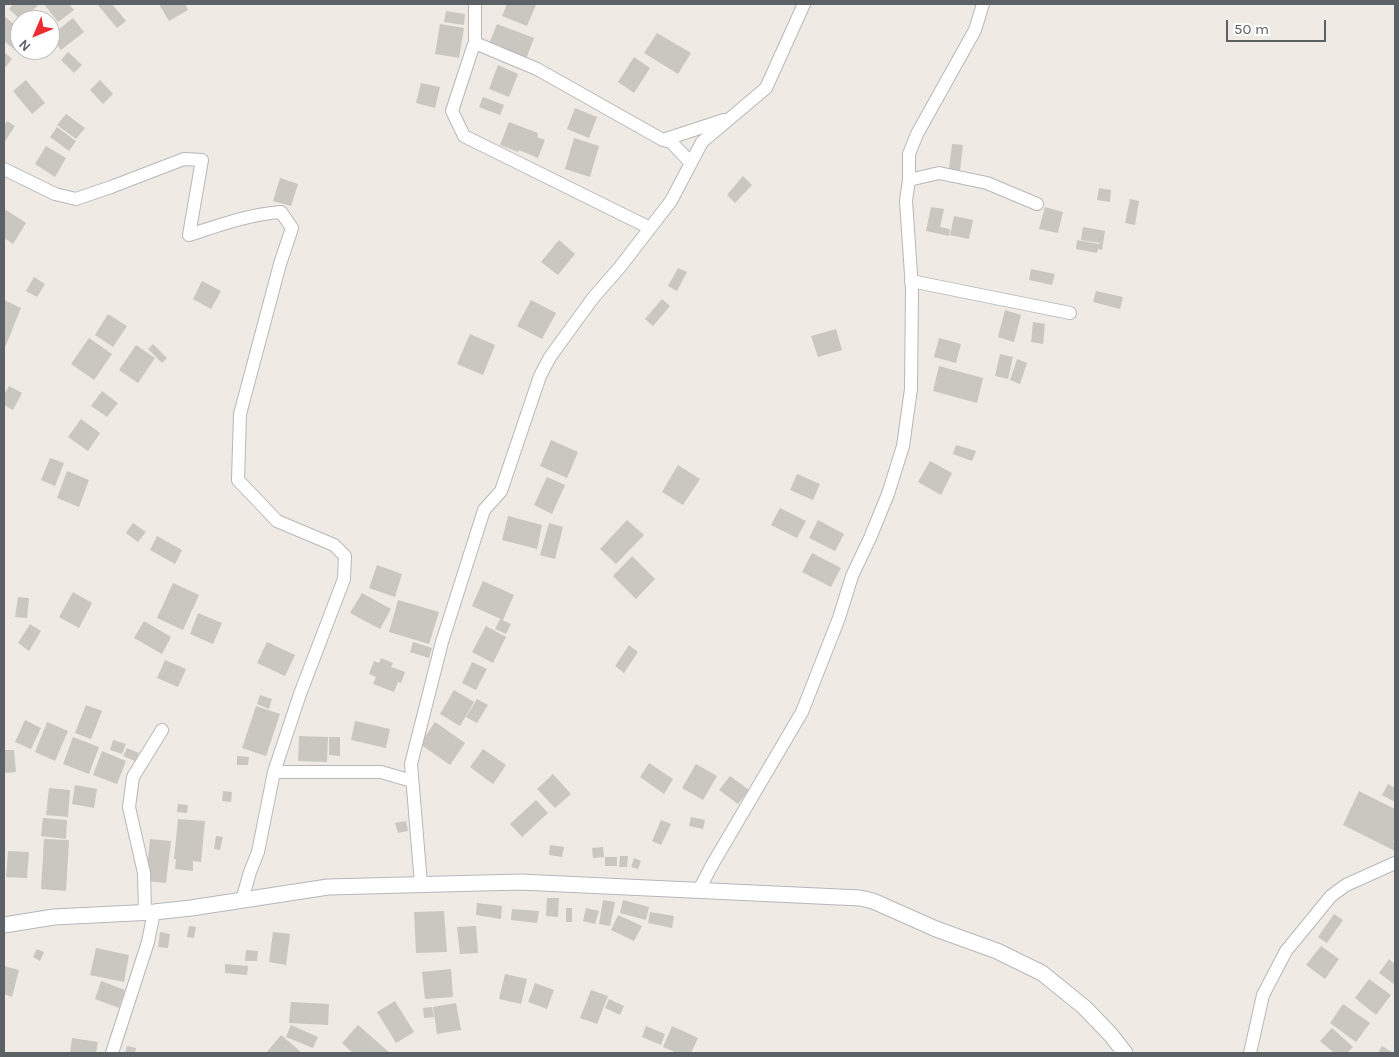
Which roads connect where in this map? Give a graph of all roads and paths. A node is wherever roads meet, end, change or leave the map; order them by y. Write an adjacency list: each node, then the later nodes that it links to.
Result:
1 (475, 4): 4 (street)
2 (804, 4): 5 (street)
3 (983, 4): 9 (street)
4 (475, 43): 6 (street); 11 (street)
5 (732, 117): 6 (street); 7 (street)
6 (663, 140): 7 (street)
7 (691, 162): 11 (street)
8 (4, 169): 15 (street)
9 (909, 180): 10 (street); 12 (street)
10 (1036, 204)
11 (650, 228): 16 (street)
12 (911, 281): 13 (street); 19 (street)
13 (1070, 313)
14 (162, 730): 21 (street)
15 (274, 772): 16 (street); 20 (street)
16 (412, 781): 18 (street)
17 (1395, 863): 25 (street)
18 (420, 884): 19 (street); 20 (street)
19 (699, 890): 24 (street)
20 (242, 900): 21 (street)
21 (150, 913): 22 (street); 23 (street)
22 (4, 925)
23 (112, 1053)
24 (1125, 1053)
25 (1250, 1053)

